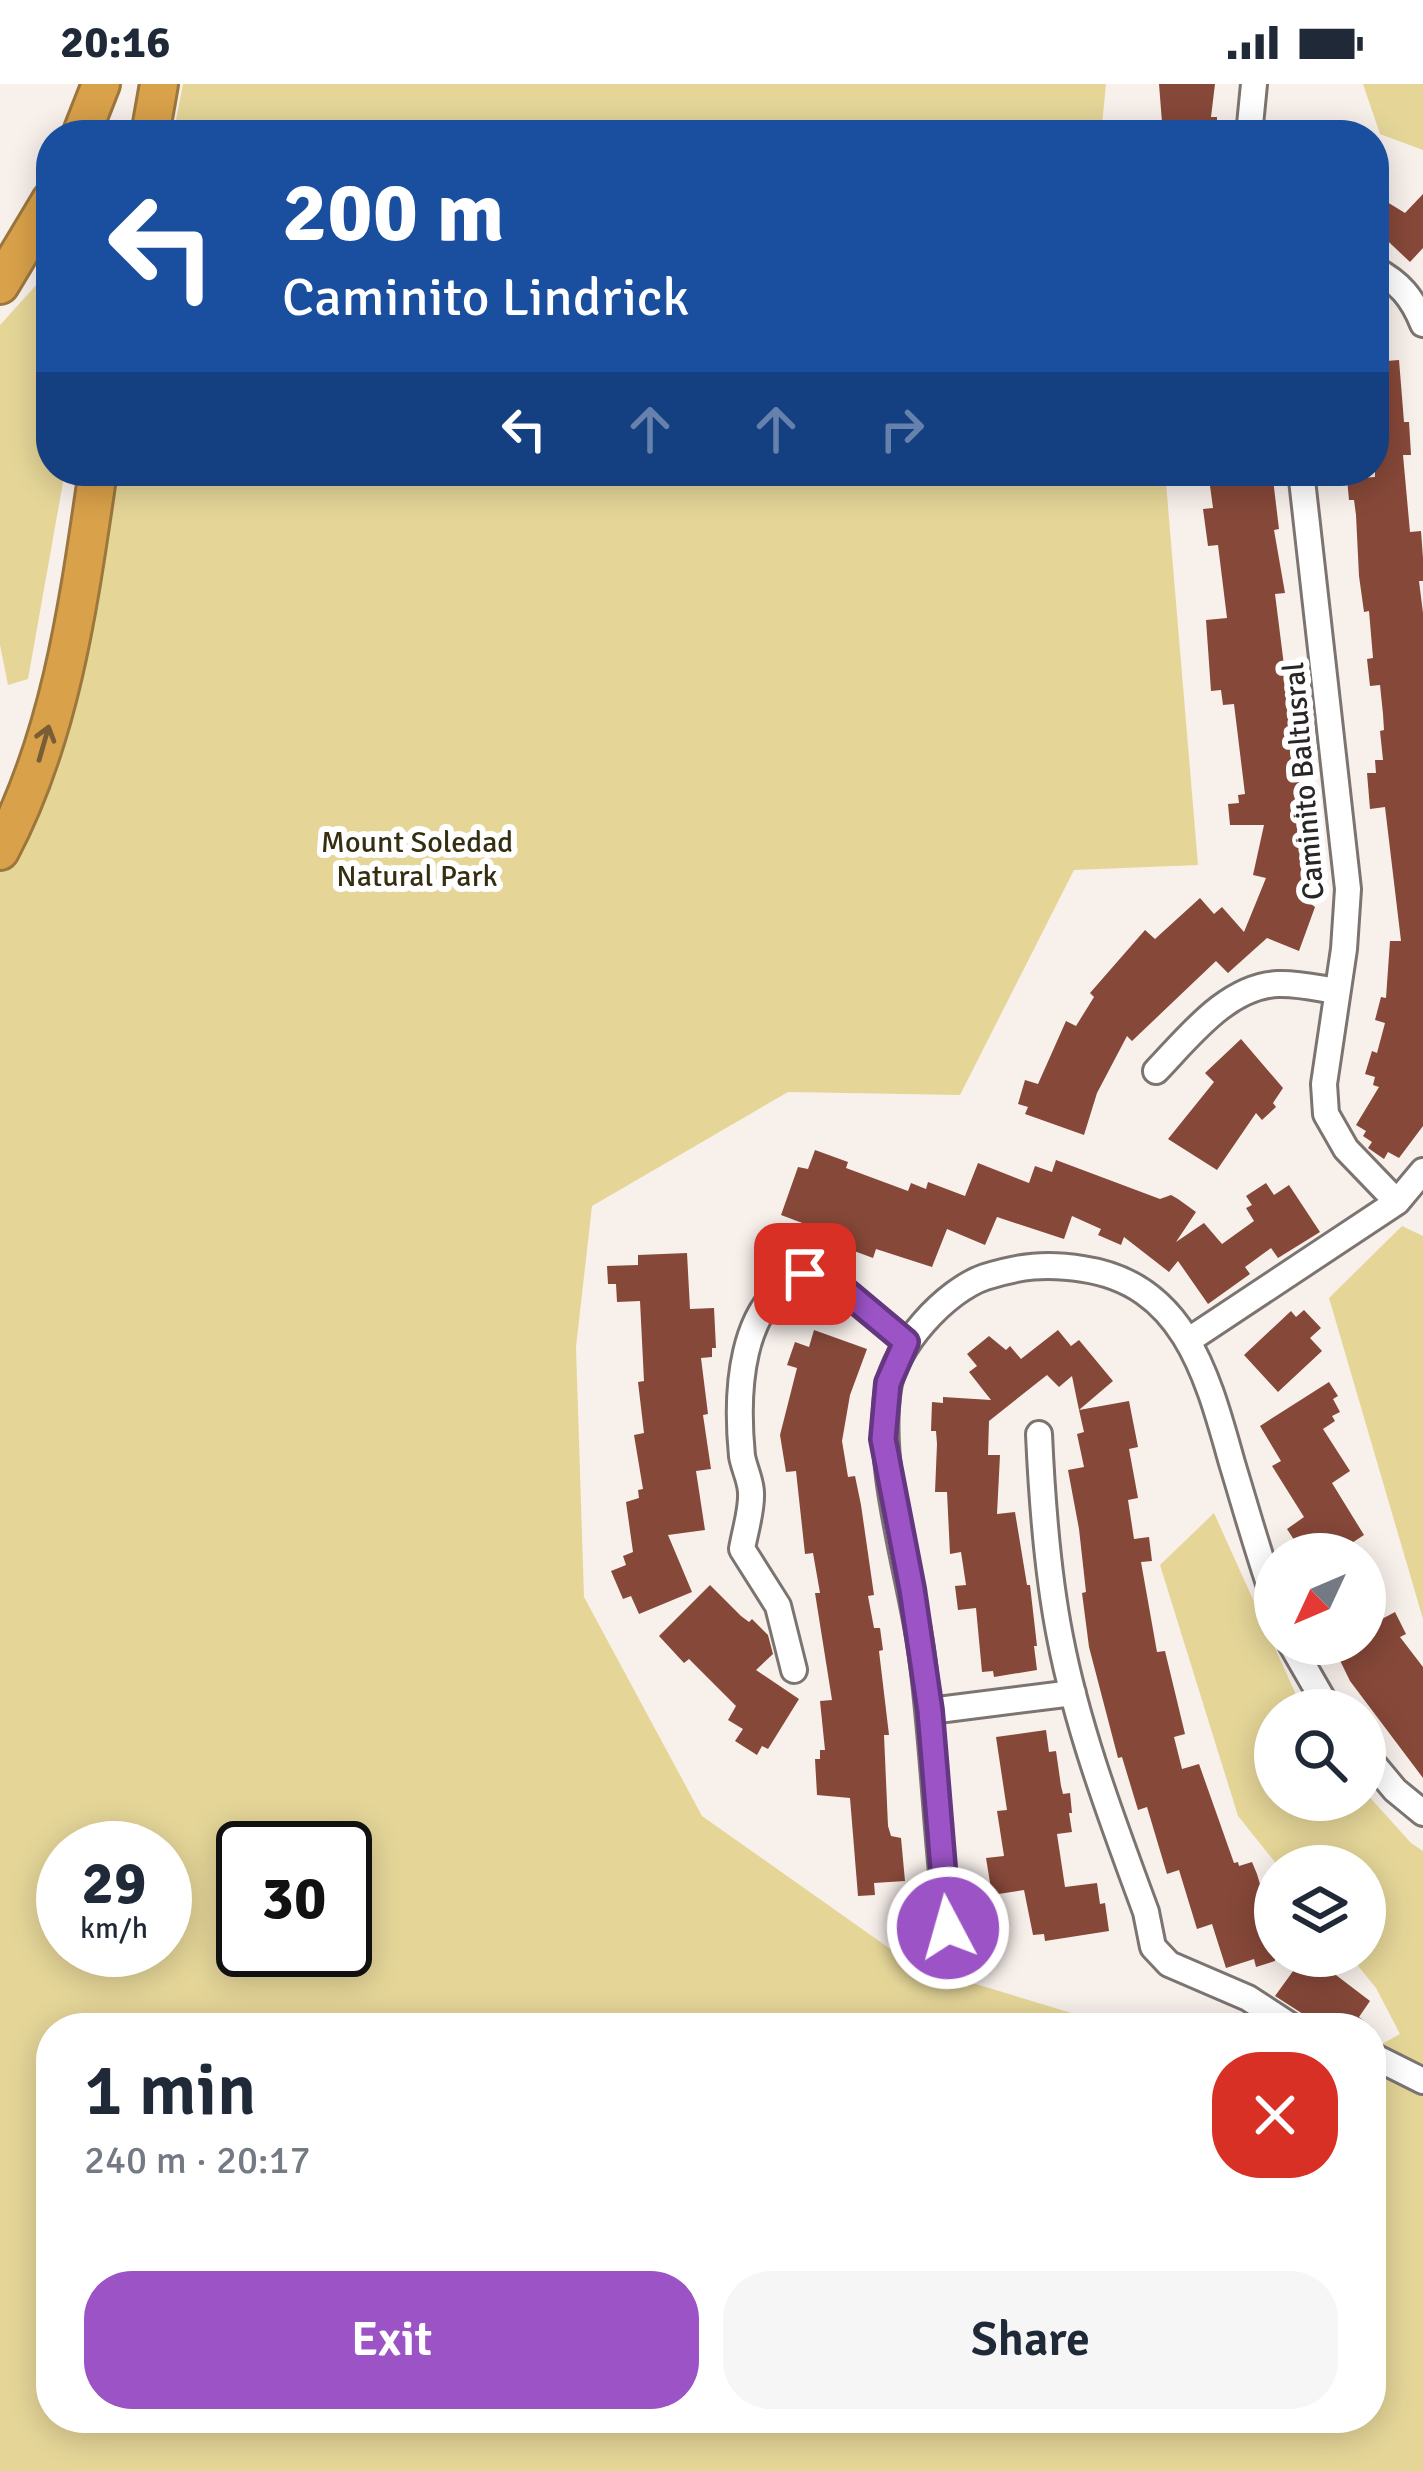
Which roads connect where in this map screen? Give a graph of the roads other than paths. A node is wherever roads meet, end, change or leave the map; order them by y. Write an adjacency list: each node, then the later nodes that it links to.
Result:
1 (101, 84): 4 (highway)
2 (158, 84): 5 (highway)
3 (1254, 84): 6 (street)
4 (87, 120)
5 (152, 120)
6 (1251, 120)
7 (36, 225): 9 (highway)
8 (1389, 277): 10 (street)
9 (0, 285)
10 (1423, 324)
11 (96, 486): 13 (highway, one-way to 11)
12 (1303, 486): 14 (street, Caminito Baltusral)
13 (0, 851)
14 (1336, 991): 15 (street); 17 (street, Caminito Baltusral)
15 (1156, 1071)
16 (1423, 1171): 17 (street)
17 (1397, 1202): 18 (street)
18 (1189, 1340): 19 (street); 21 (street)
19 (906, 1342): 22 (street); 24 (street)
20 (1039, 1434): 23 (street)
21 (1254, 1533)
22 (794, 1670)
23 (1073, 1694): 24 (street); 28 (street)
24 (930, 1711): 27 (street)
25 (1386, 1779): 26 (street)
26 (1423, 1813)
27 (948, 1928)
28 (1271, 2013)
29 (1386, 2062): 30 (street)
30 (1423, 2081)

